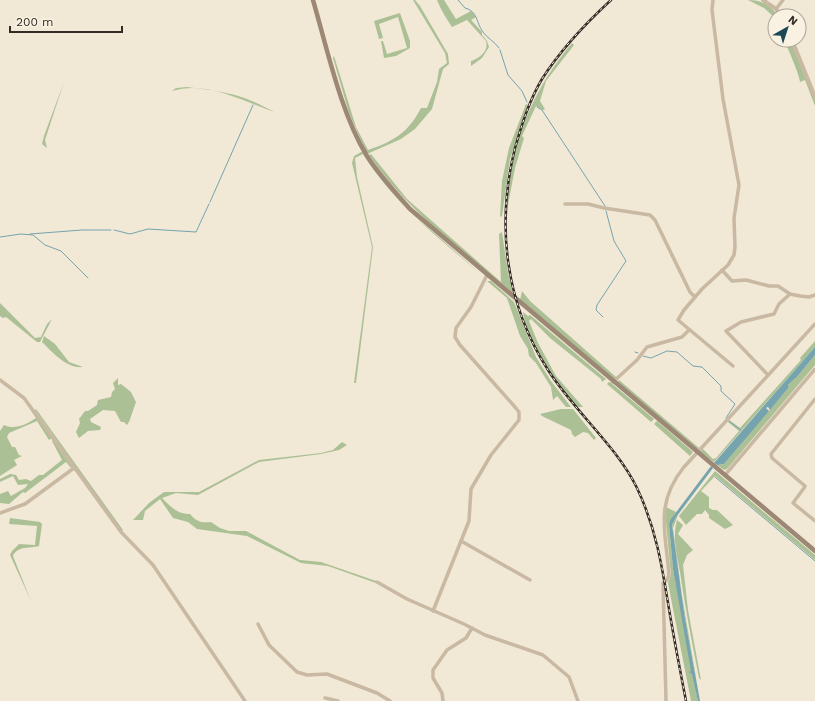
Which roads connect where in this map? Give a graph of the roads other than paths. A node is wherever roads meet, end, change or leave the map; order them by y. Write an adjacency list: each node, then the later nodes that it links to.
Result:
1 (313, 0): 11 (main road)
2 (713, 0): 10 (street)
3 (763, 0): 5 (street)
4 (783, 0): 6 (street)
5 (775, 8)
6 (777, 8)
7 (795, 48): 8 (street)
8 (815, 97)
9 (565, 204): 14 (street)
10 (722, 270): 12 (street); 14 (street)
11 (487, 275): 21 (main road); 28 (street)
12 (790, 294): 13 (street); 19 (street)
13 (815, 295)
14 (694, 297): 16 (street)
15 (815, 324): 19 (street)
16 (689, 330): 17 (street); 21 (street)
17 (733, 366)
18 (815, 369): 25 (street)
19 (768, 375): 23 (street)
20 (0, 380): 24 (street)
21 (613, 382): 23 (main road)
22 (815, 399): 27 (street)
23 (698, 452): 25 (main road); 41 (street)
24 (74, 468): 26 (street); 36 (street)
25 (725, 475): 29 (main road)
26 (0, 513)
27 (815, 521)
28 (461, 541): 30 (street); 32 (street)
29 (815, 552)
30 (530, 580)
31 (377, 582): 32 (street)
32 (433, 611): 34 (street)
33 (258, 624): 38 (street)
34 (472, 628): 39 (street); 40 (street)
35 (325, 698): 37 (street)
36 (245, 701)
37 (338, 701)
38 (390, 701)
39 (444, 701)
40 (578, 701)
41 (666, 701)

